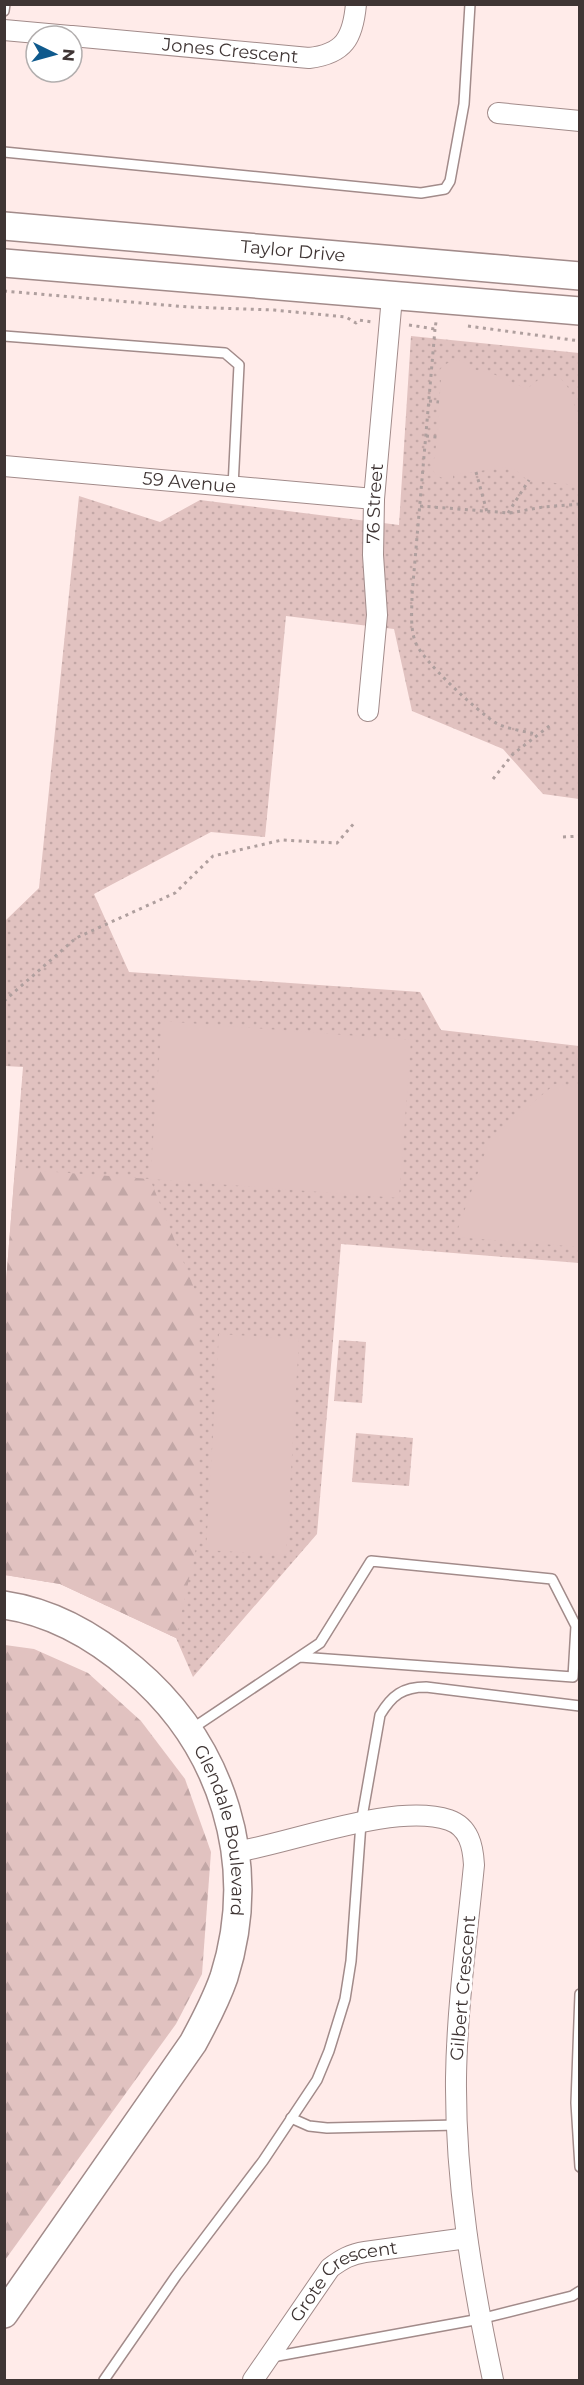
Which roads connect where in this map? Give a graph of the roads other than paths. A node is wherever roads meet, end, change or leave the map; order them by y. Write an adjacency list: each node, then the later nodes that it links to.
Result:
1 (5, 4): 4 (lane)
2 (356, 4): 7 (street, Jones Crescent)
3 (470, 4): 10 (lane)
4 (4, 11)
5 (4, 30): 6 (street, Jones Crescent)
6 (24, 32)
7 (84, 37)
8 (498, 113): 9 (street)
9 (579, 121)
10 (4, 152)
11 (4, 226): 13 (main road, Taylor Drive)
12 (4, 263): 14 (main road, Taylor Drive)
13 (579, 276)
14 (392, 297): 15 (main road, Taylor Drive); 19 (street, 76 Street)
15 (579, 310)
16 (4, 336): 18 (lane)
17 (4, 466): 18 (street, 59 Avenue)
18 (233, 487): 19 (street, 59 Avenue)
19 (374, 499): 20 (street, 76 Street)
20 (368, 711)
21 (4, 1605): 24 (main road, Glendale Boulevard)
22 (300, 1657): 22 (lane); 24 (lane)
23 (579, 1706): 25 (lane)
24 (190, 1730): 26 (main road, Glendale Boulevard)
25 (361, 1822): 26 (street, Gilbert Crescent); 28 (lane); 29 (street, Gilbert Crescent)
26 (236, 1852): 33 (main road, Glendale Boulevard)
27 (579, 1994): 30 (lane)
28 (291, 2118): 29 (lane); 36 (lane)
29 (457, 2125): 31 (street, Gilbert Crescent)
30 (579, 2167)
31 (467, 2238): 34 (street, Gilbert Crescent); 35 (street, Grote Crescent)
32 (579, 2291): 34 (lane)
33 (4, 2314)
34 (480, 2319): 35 (lane); 38 (street, Gilbert Crescent)
35 (268, 2358): 37 (street, Grote Crescent)
36 (104, 2380)
37 (253, 2380)
38 (493, 2380)

